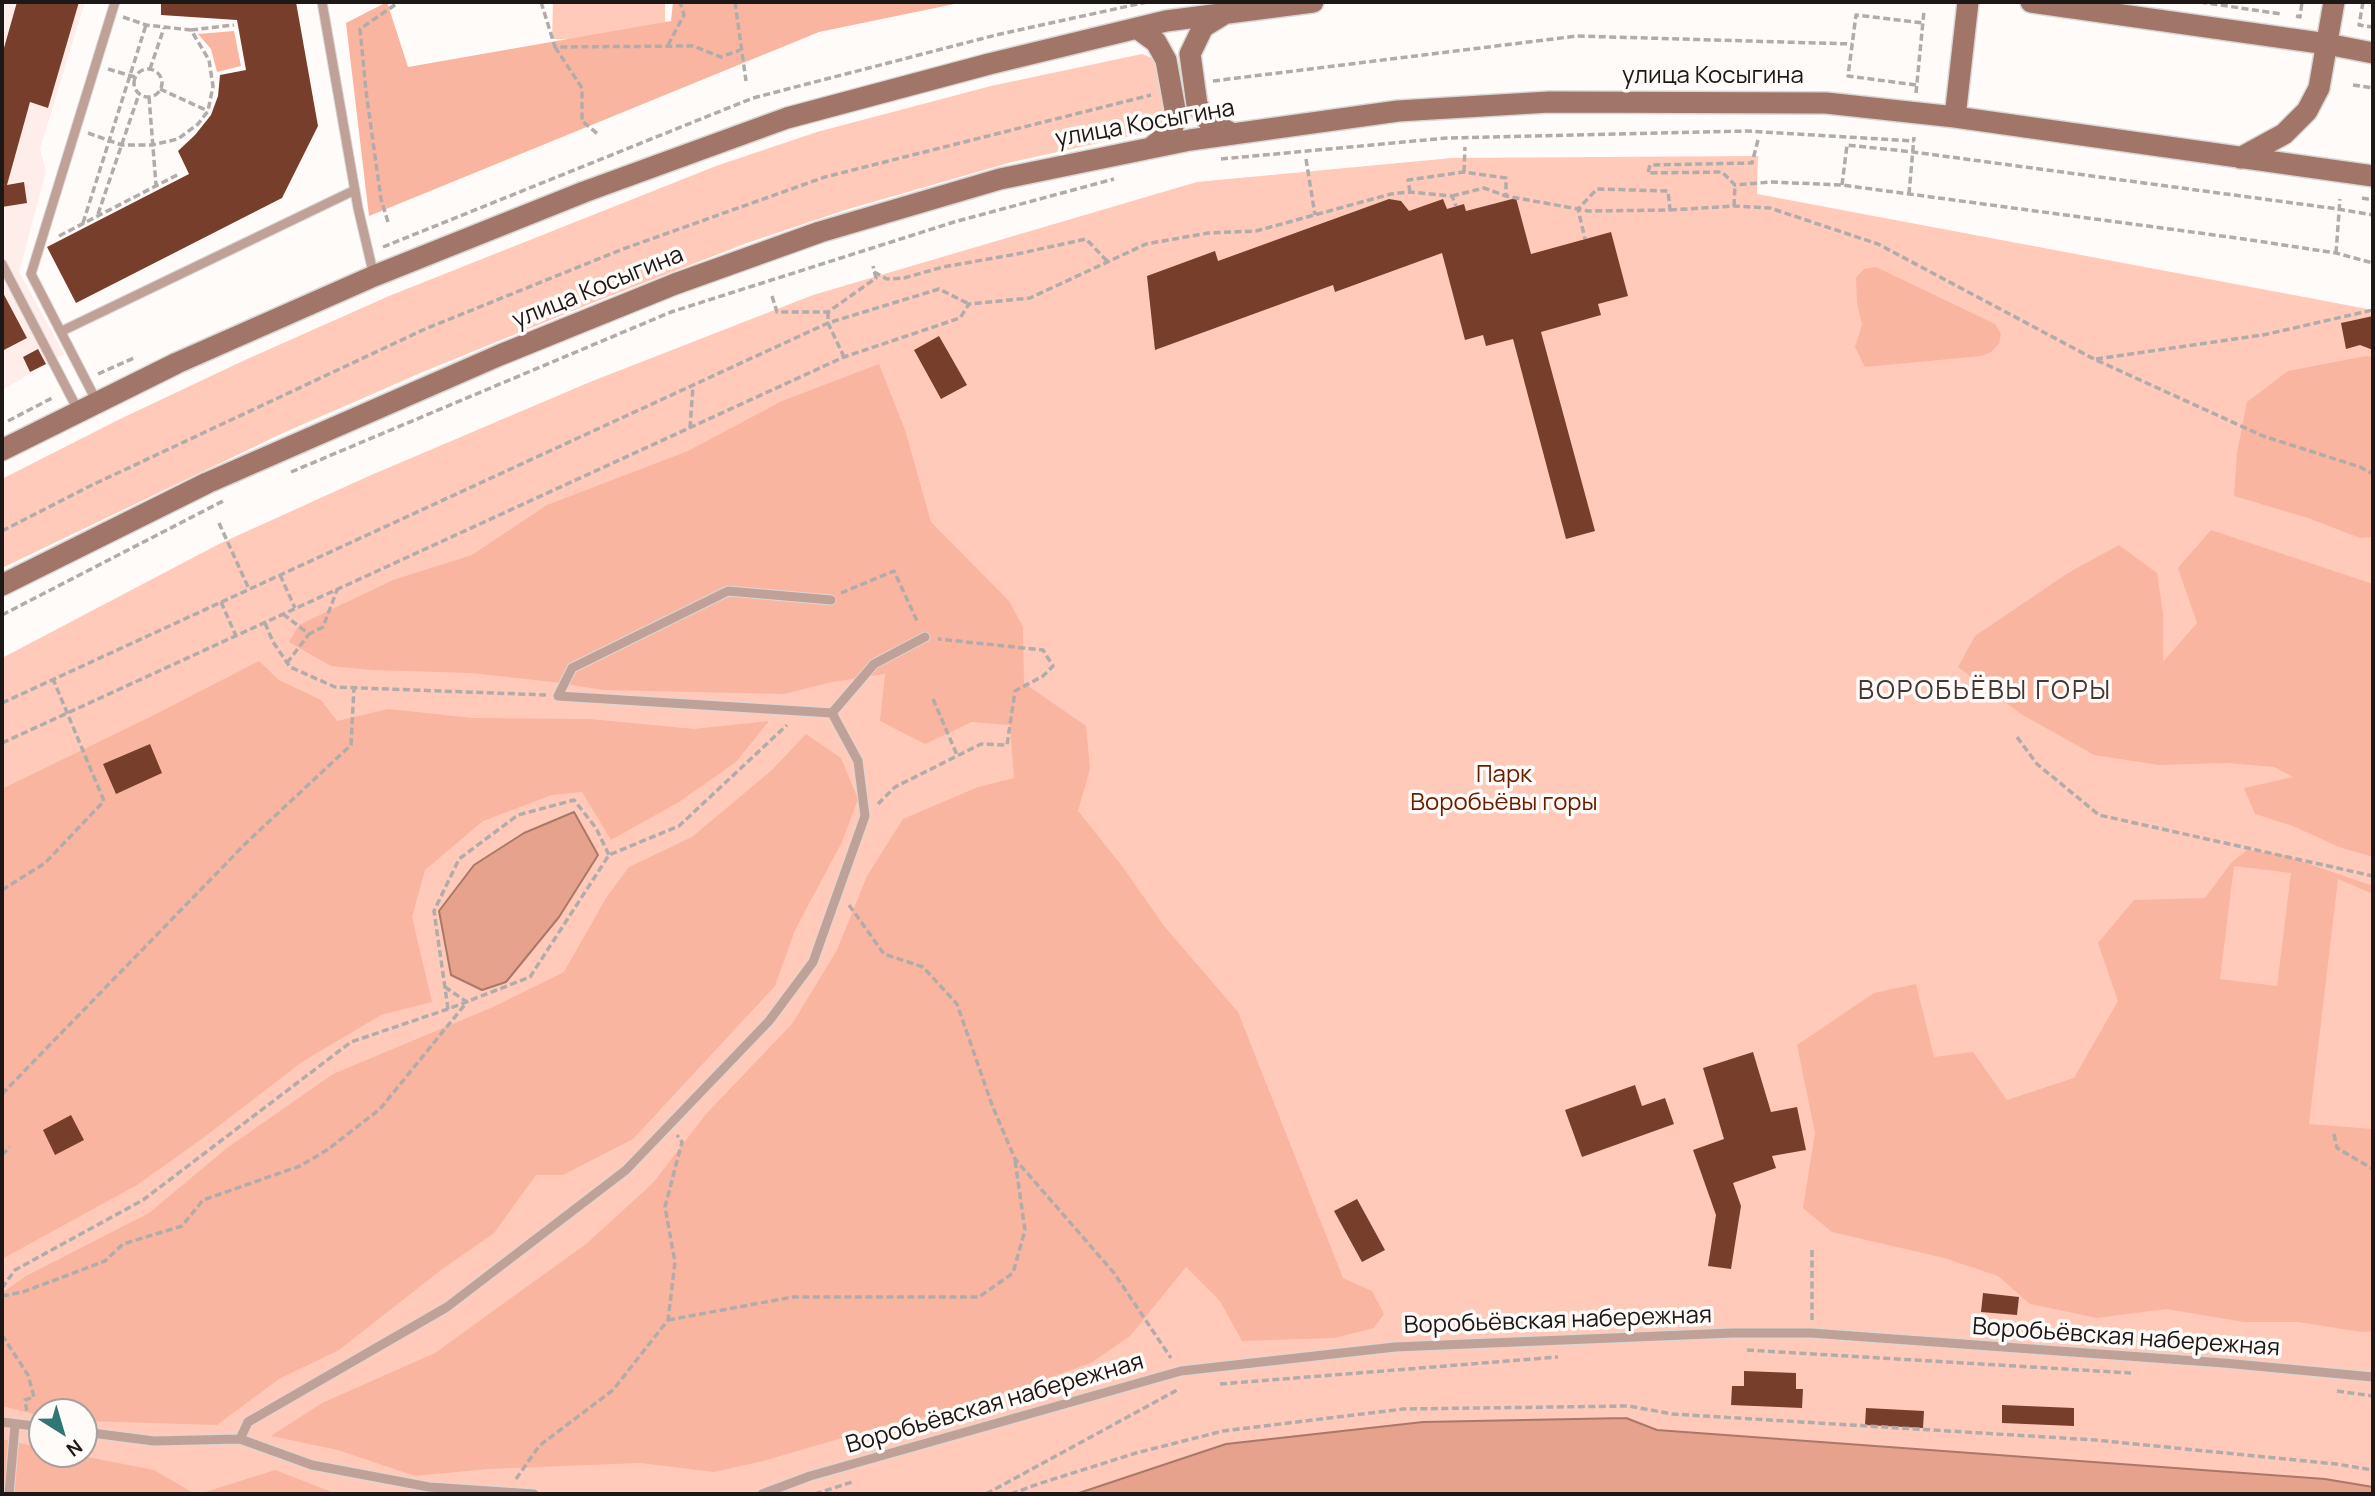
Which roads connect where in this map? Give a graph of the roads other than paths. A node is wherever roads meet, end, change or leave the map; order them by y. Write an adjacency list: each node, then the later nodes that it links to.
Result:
1 (115, 2): 19 (lane)
2 (322, 2): 16 (lane)
3 (1314, 2): 7 (main road)
4 (1968, 2): 11 (main road)
5 (2031, 2): 9 (main road)
6 (2334, 2): 9 (main road)
7 (1226, 13): 8 (main road); 12 (main road)
8 (1137, 28): 13 (main road); 18 (main road)
9 (2328, 44): 10 (main road); 14 (main road)
10 (2373, 53)
11 (1955, 117): 12 (main road, улица Косыгина); 14 (main road, улица Косыгина)
12 (1233, 134): 13 (main road, улица Косыгина)
13 (1151, 148): 22 (main road, улица Косыгина)
14 (2240, 158): 15 (main road, улица Косыгина)
15 (2373, 176)
16 (355, 190): 18 (lane); 19 (lane)
17 (2, 264): 20 (lane)
18 (374, 276): 20 (main road)
19 (62, 331): 20 (lane)
20 (88, 407): 21 (main road)
21 (2, 450)
22 (2, 585)
23 (831, 600): 25 (lane)
24 (925, 637): 25 (lane)
25 (832, 713): 31 (lane)
26 (2373, 1377): 34 (lane, Воробьёвская набережная)
27 (2, 1422): 28 (lane)
28 (15, 1424): 29 (lane); 32 (lane)
29 (28, 1425)
30 (98, 1434): 31 (lane)
31 (240, 1439): 33 (lane)
32 (9, 1494)
33 (534, 1494)
34 (762, 1494)

